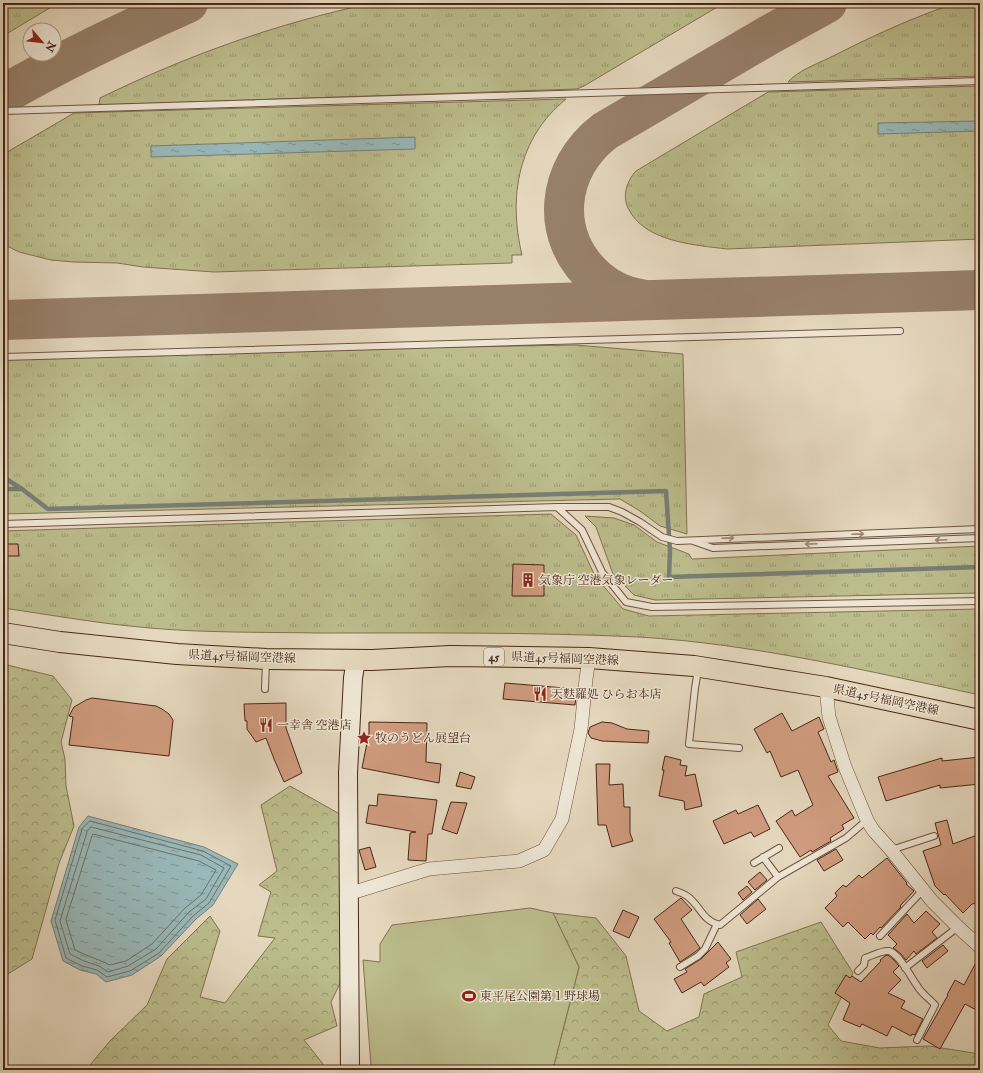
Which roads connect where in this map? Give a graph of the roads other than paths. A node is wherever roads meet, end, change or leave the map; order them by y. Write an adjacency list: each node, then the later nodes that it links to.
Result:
1 (980, 81): 2 (lane)
2 (3, 111)
3 (900, 331): 4 (lane)
4 (3, 357)
5 (558, 507): 6 (lane); 9 (lane); 10 (lane)
6 (3, 524)
7 (980, 529): 9 (lane, one-way to 7)
8 (980, 538): 9 (lane, one-way to 9)
9 (689, 540)
10 (980, 601)
11 (3, 633): 13 (main road, 県道45号福岡空港線 / 45)
12 (590, 658): 14 (main road, 県道45号福岡空港線 / 45); 15 (main road, 県道45号福岡空港線 / 45); 29 (street)
13 (266, 659): 14 (main road, 県道45号福岡空港線 / 45); 17 (lane)
14 (356, 660): 29 (street)
15 (699, 666): 16 (main road, 県道45号福岡空港線 / 45); 19 (lane)
16 (826, 687): 18 (main road, 県道45号福岡空港線 / 45); 20 (street)
17 (265, 689)
18 (980, 720)
19 (739, 748)
20 (867, 820): 23 (street); 26 (lane)
21 (934, 836): 23 (lane)
22 (779, 848): 24 (lane)
23 (891, 850): 27 (street)
24 (763, 857): 25 (lane); 26 (lane)
25 (754, 863)
26 (778, 877): 30 (lane)
27 (923, 890): 31 (street); 32 (lane)
28 (676, 891): 30 (lane)
29 (348, 894): 38 (street)
30 (717, 924): 34 (lane)
31 (958, 927): 33 (street); 35 (lane)
32 (880, 936)
33 (980, 946)
34 (680, 967)
35 (905, 968): 36 (lane); 37 (lane)
36 (858, 971)
37 (916, 1040)
38 (350, 1070)

